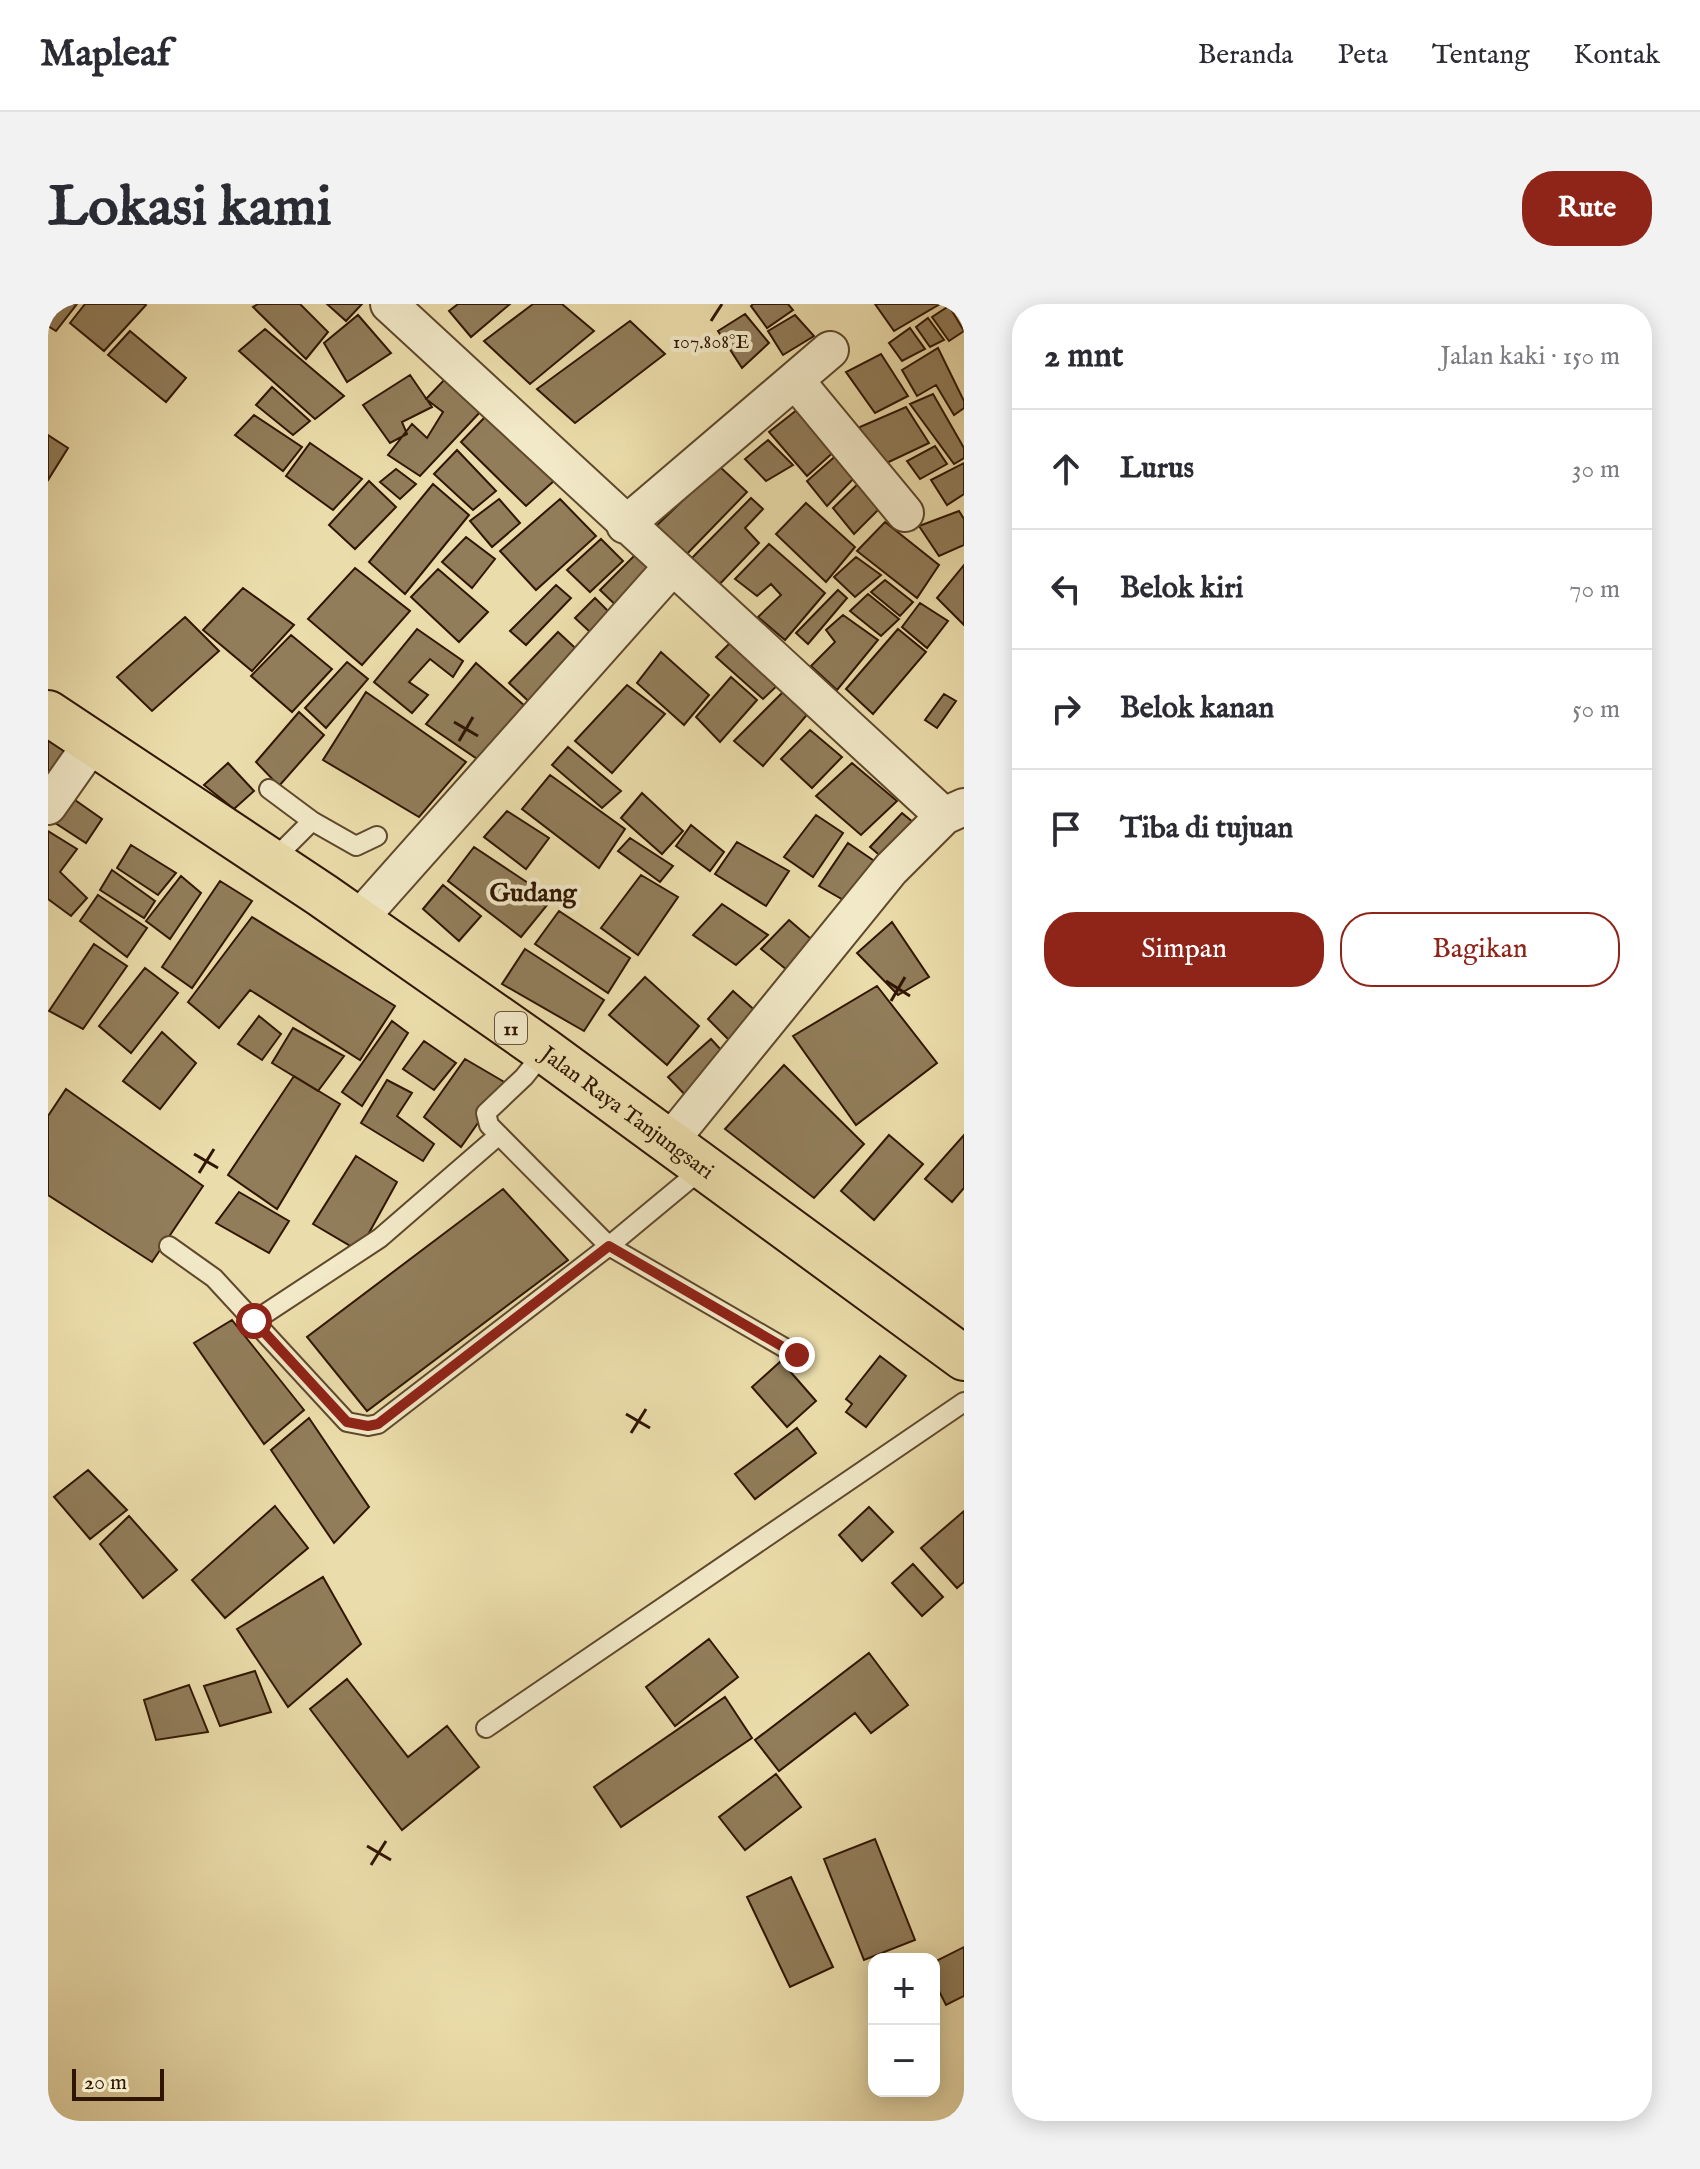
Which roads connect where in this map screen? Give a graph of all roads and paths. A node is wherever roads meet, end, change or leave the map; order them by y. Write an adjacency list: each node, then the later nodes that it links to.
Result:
1 (389, 304): 5 (street)
2 (830, 350): 3 (street)
3 (795, 380): 4 (street); 5 (street)
4 (905, 513)
5 (625, 525): 6 (street)
6 (671, 568): 11 (street); 15 (street)
7 (48, 713): 8 (highway, Jalan Raya Tanjungsari / 11)
8 (93, 742): 10 (street); 14 (highway, Jalan Raya Tanjungsari / 11)
9 (269, 789): 12 (lane)
10 (48, 806)
11 (954, 812): 18 (street)
12 (312, 821): 13 (lane); 14 (lane)
13 (377, 836)
14 (272, 861): 15 (highway, Jalan Raya Tanjungsari / 11)
15 (358, 920): 16 (highway, Jalan Raya Tanjungsari / 11)
16 (545, 1051): 17 (lane); 18 (highway, Jalan Raya Tanjungsari / 11)
17 (499, 1135): 21 (lane); 22 (lane)
18 (670, 1141): 19 (highway, Jalan Raya Tanjungsari / 11)
19 (703, 1168): 21 (lane); 24 (highway, Jalan Raya Tanjungsari / 11)
20 (169, 1246): 22 (lane)
21 (609, 1246): 22 (lane); 23 (lane)
22 (254, 1321)
23 (797, 1355)
24 (964, 1358)
25 (964, 1402): 26 (lane)
26 (486, 1728)

